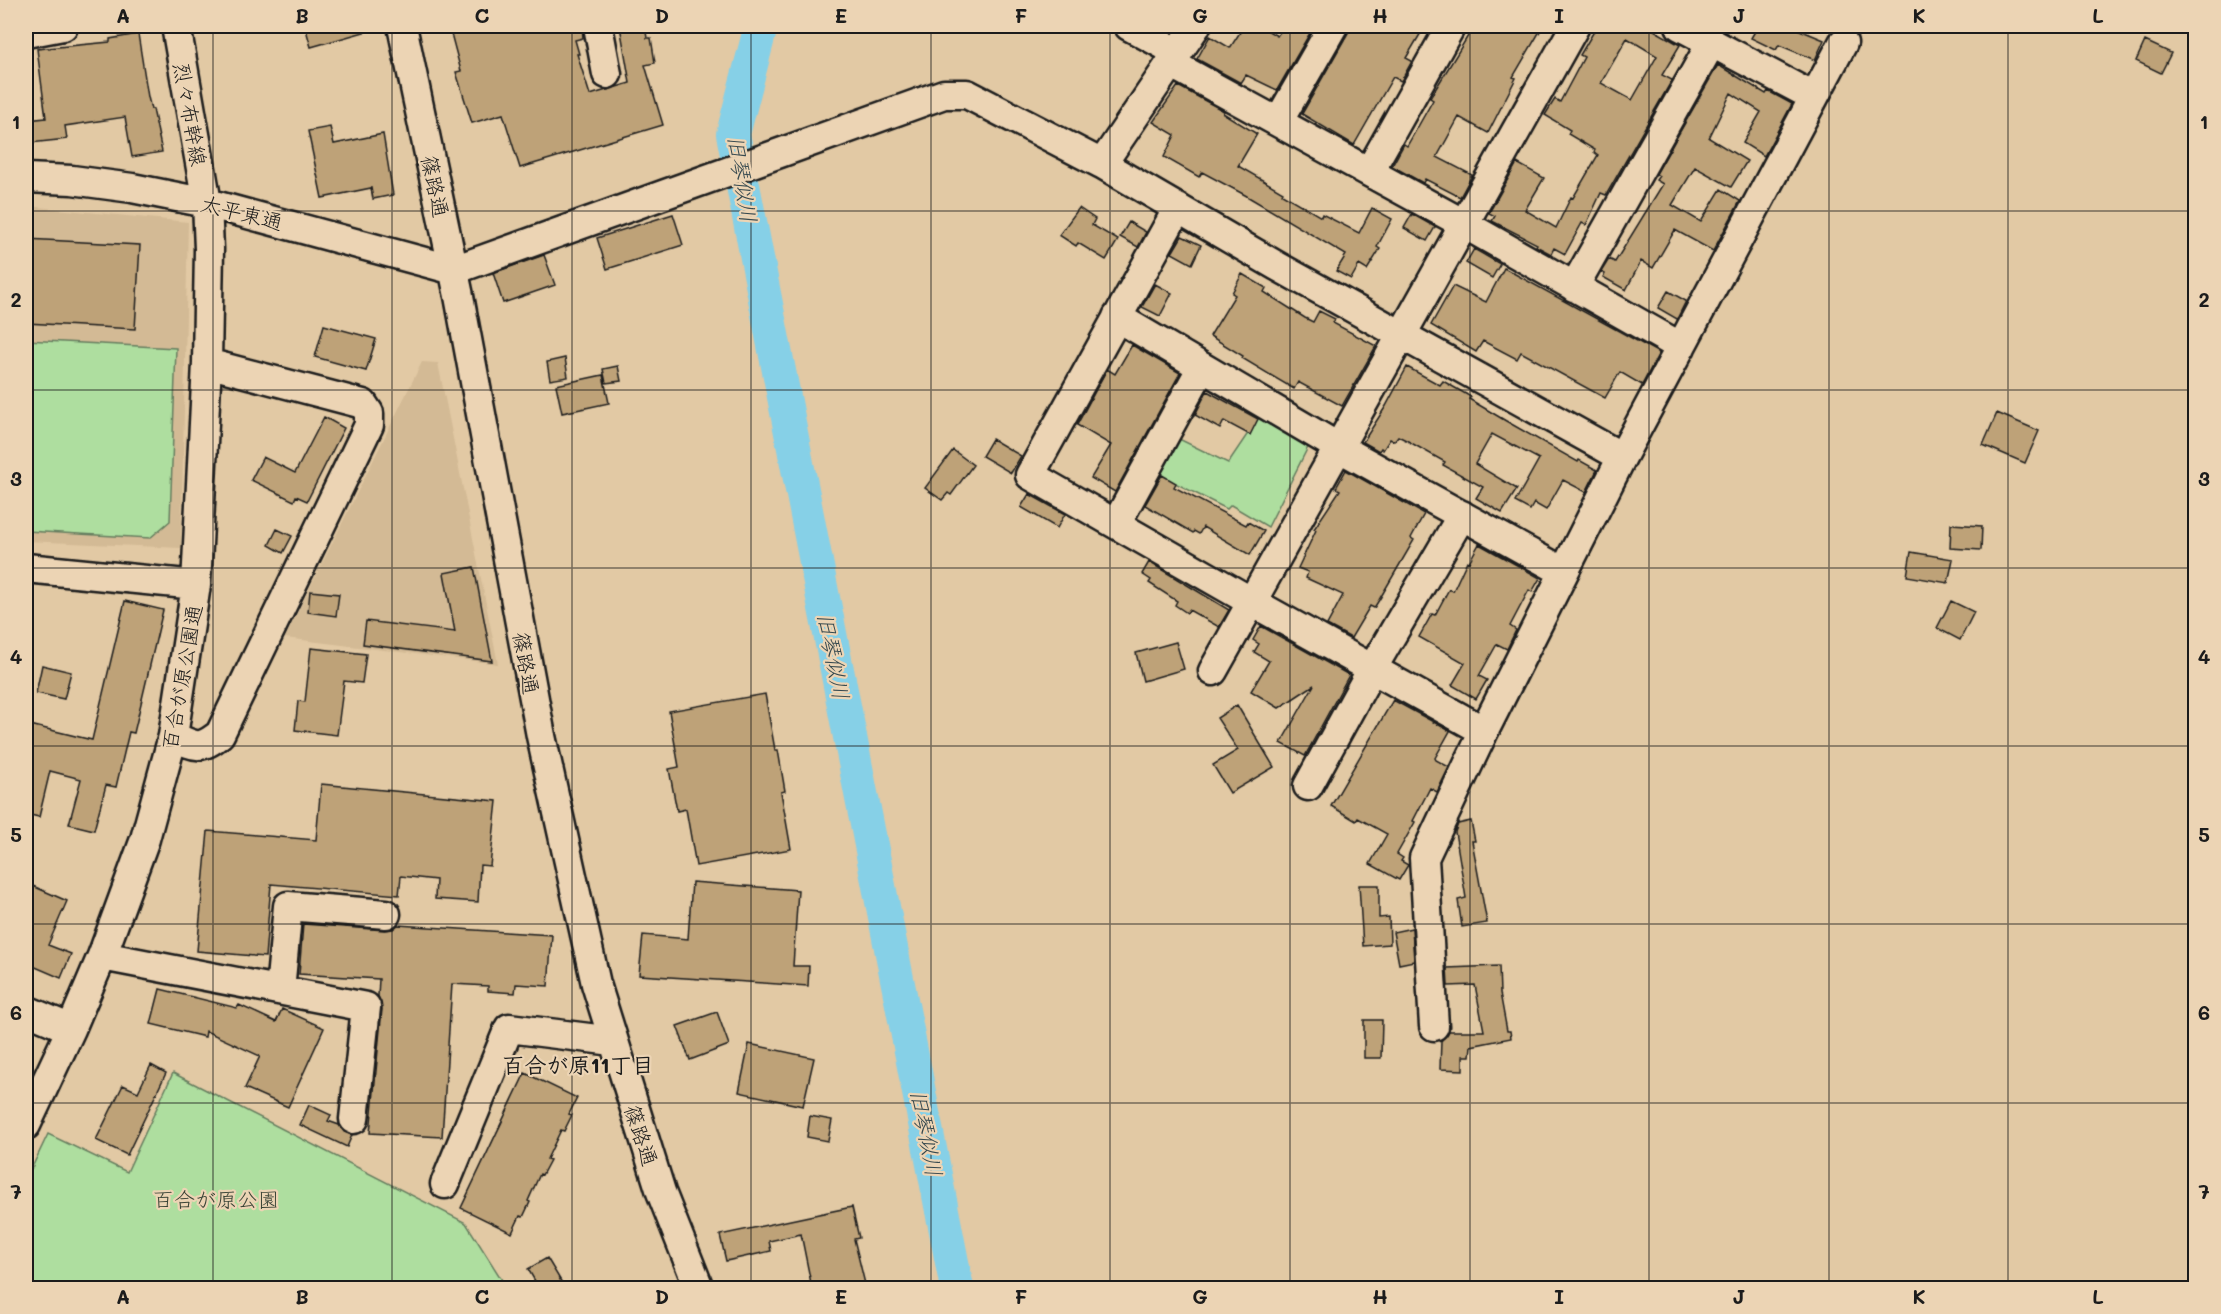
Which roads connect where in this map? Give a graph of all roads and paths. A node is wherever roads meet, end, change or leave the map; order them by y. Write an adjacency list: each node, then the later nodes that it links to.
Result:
1 (63, 26): 11 (street)
2 (176, 26): 21 (street, 烈々布幹線)
3 (402, 26): 24 (street, 篠路通)
4 (597, 26): 15 (street)
5 (1129, 26): 14 (street)
6 (1196, 26): 14 (street)
7 (1333, 26): 17 (street)
8 (1451, 26): 19 (street)
9 (1575, 26): 23 (street)
10 (1680, 26): 12 (street)
11 (26, 33)
12 (1712, 42): 16 (street); 25 (street)
13 (1843, 43): 16 (street)
14 (1173, 57): 17 (street); 18 (street)
15 (607, 74)
16 (1814, 97): 28 (street)
17 (1278, 122): 19 (street)
18 (1102, 164): 22 (street); 24 (street)
19 (1369, 172): 23 (street)
20 (26, 178): 21 (street, 太平東通)
21 (207, 202): 24 (street, 太平東通); 29 (street, 百合が原公園通)
22 (1178, 208): 26 (street); 27 (street)
23 (1464, 224): 25 (street); 27 (street)
24 (454, 270): 50 (street, 篠路通)
25 (1574, 287): 28 (street)
26 (1117, 317): 30 (street); 34 (street)
27 (1402, 336): 31 (street); 32 (street)
28 (1681, 347): 32 (street)
29 (207, 363): 37 (street, 百合が原公園通); 42 (street)
30 (1202, 367): 31 (street); 34 (street)
31 (1338, 447): 33 (street); 38 (street)
32 (1622, 458): 36 (street)
33 (1462, 515): 36 (street); 39 (street)
34 (1116, 524): 38 (street)
35 (26, 568): 37 (street)
36 (1564, 572): 41 (street)
37 (196, 585): 42 (street, 百合が原公園通)
38 (1252, 603): 39 (street); 40 (street)
39 (1372, 669): 41 (street); 43 (street)
40 (1213, 671)
41 (1484, 731): 48 (street)
42 (173, 736): 45 (street, 百合が原公園通)
43 (1308, 786)
44 (386, 914): 46 (street)
45 (102, 956): 46 (street); 49 (street, 百合が原公園通)
46 (280, 990): 51 (street)
47 (26, 1010): 49 (street)
48 (1434, 1026)
49 (71, 1029): 52 (street, 百合が原公園通)
50 (612, 1041): 53 (street); 54 (street, 篠路通)
51 (354, 1119)
52 (26, 1125)
53 (445, 1184)
54 (699, 1288)

